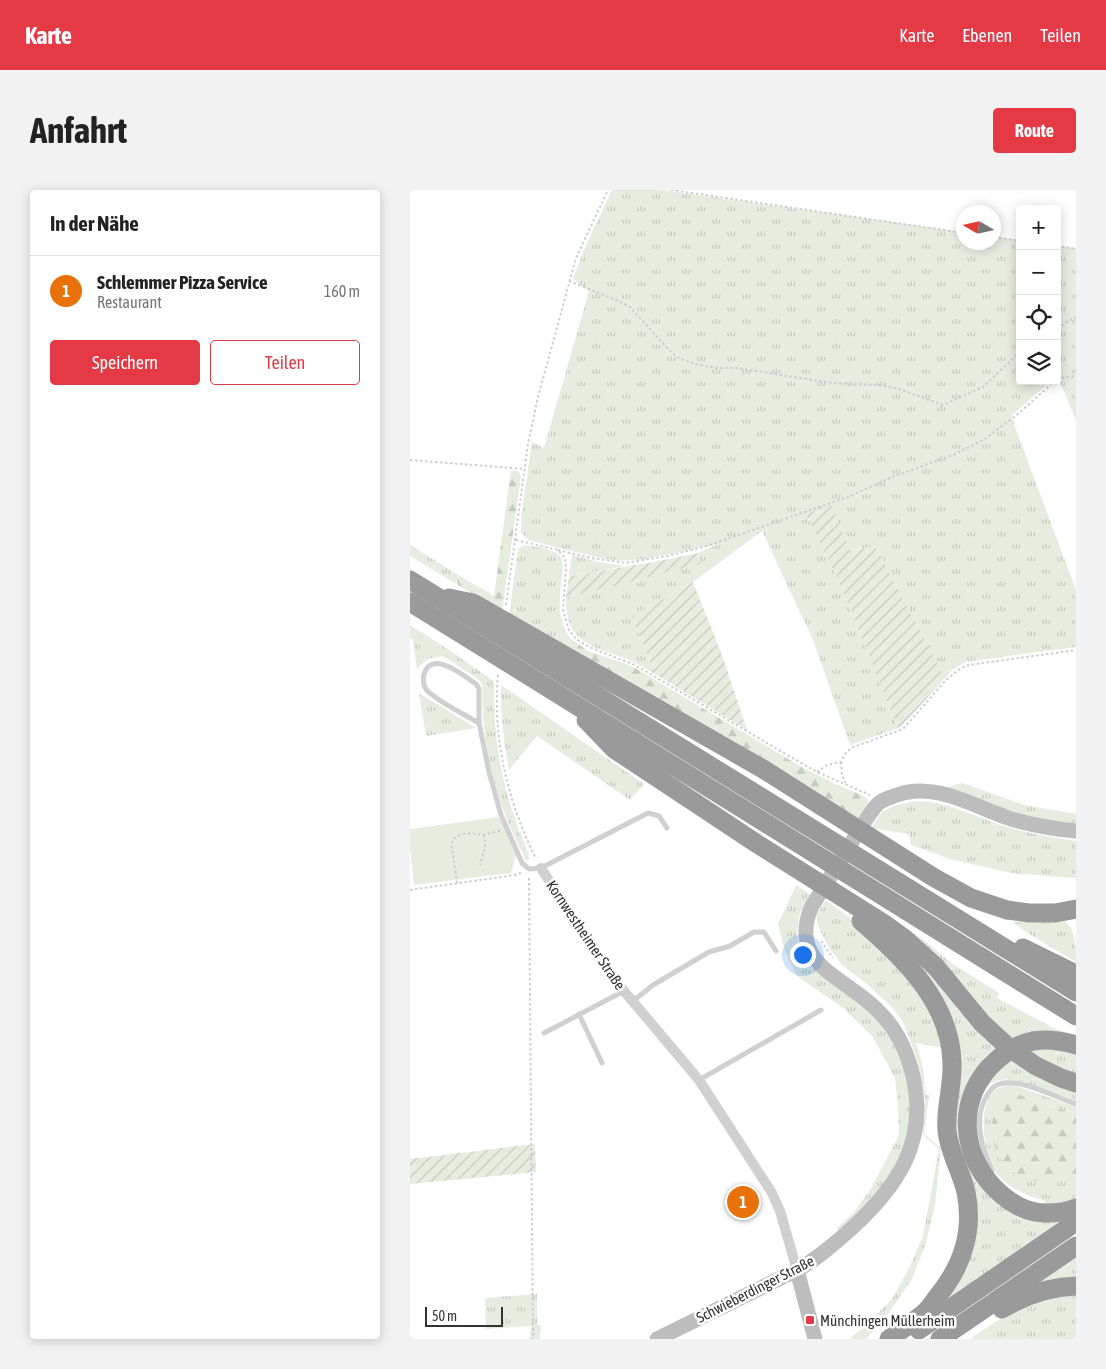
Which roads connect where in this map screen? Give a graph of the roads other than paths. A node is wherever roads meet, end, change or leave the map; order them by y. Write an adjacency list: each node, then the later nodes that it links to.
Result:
1 (410, 580): 3 (highway)
2 (410, 602): 4 (highway)
3 (515, 636): 10 (highway); 11 (highway)
4 (566, 700): 9 (highway); 19 (highway)
5 (479, 723): 5 (lane, Kornwestheimer Straße); 8 (lane, Kornwestheimer Straße)
6 (667, 828): 8 (lane)
7 (1076, 831): 30 (street, Schwieberdinger Straße)
8 (541, 868): 14 (street, Kornwestheimer Straße)
9 (830, 889): 24 (highway); 35 (highway)
10 (1071, 913)
11 (962, 922): 13 (highway); 15 (highway)
12 (776, 952): 16 (lane, Kornwestheimer Straße)
13 (1076, 974)
14 (624, 991): 16 (street, Kornwestheimer Straße); 18 (lane)
15 (1076, 992)
16 (632, 1001): 23 (street, Kornwestheimer Straße)
17 (821, 1010): 23 (lane)
18 (579, 1014): 20 (lane); 22 (lane)
19 (1076, 1016)
20 (544, 1033)
21 (1076, 1045): 26 (highway)
22 (602, 1062)
23 (699, 1080): 30 (street, Kornwestheimer Straße)
24 (1076, 1083)
25 (1076, 1104): 26 (lane)
26 (994, 1188): 27 (highway)
27 (1076, 1208)
28 (1076, 1222): 36 (highway)
29 (1076, 1246): 32 (highway)
30 (797, 1270): 33 (street, Schwieberdinger Straße); 34 (street, Kornwestheimer Straße)
31 (1076, 1286): 32 (highway)
32 (968, 1320): 37 (highway)
33 (658, 1339)
34 (815, 1339)
35 (889, 1339)
36 (905, 1339)
37 (940, 1339)

